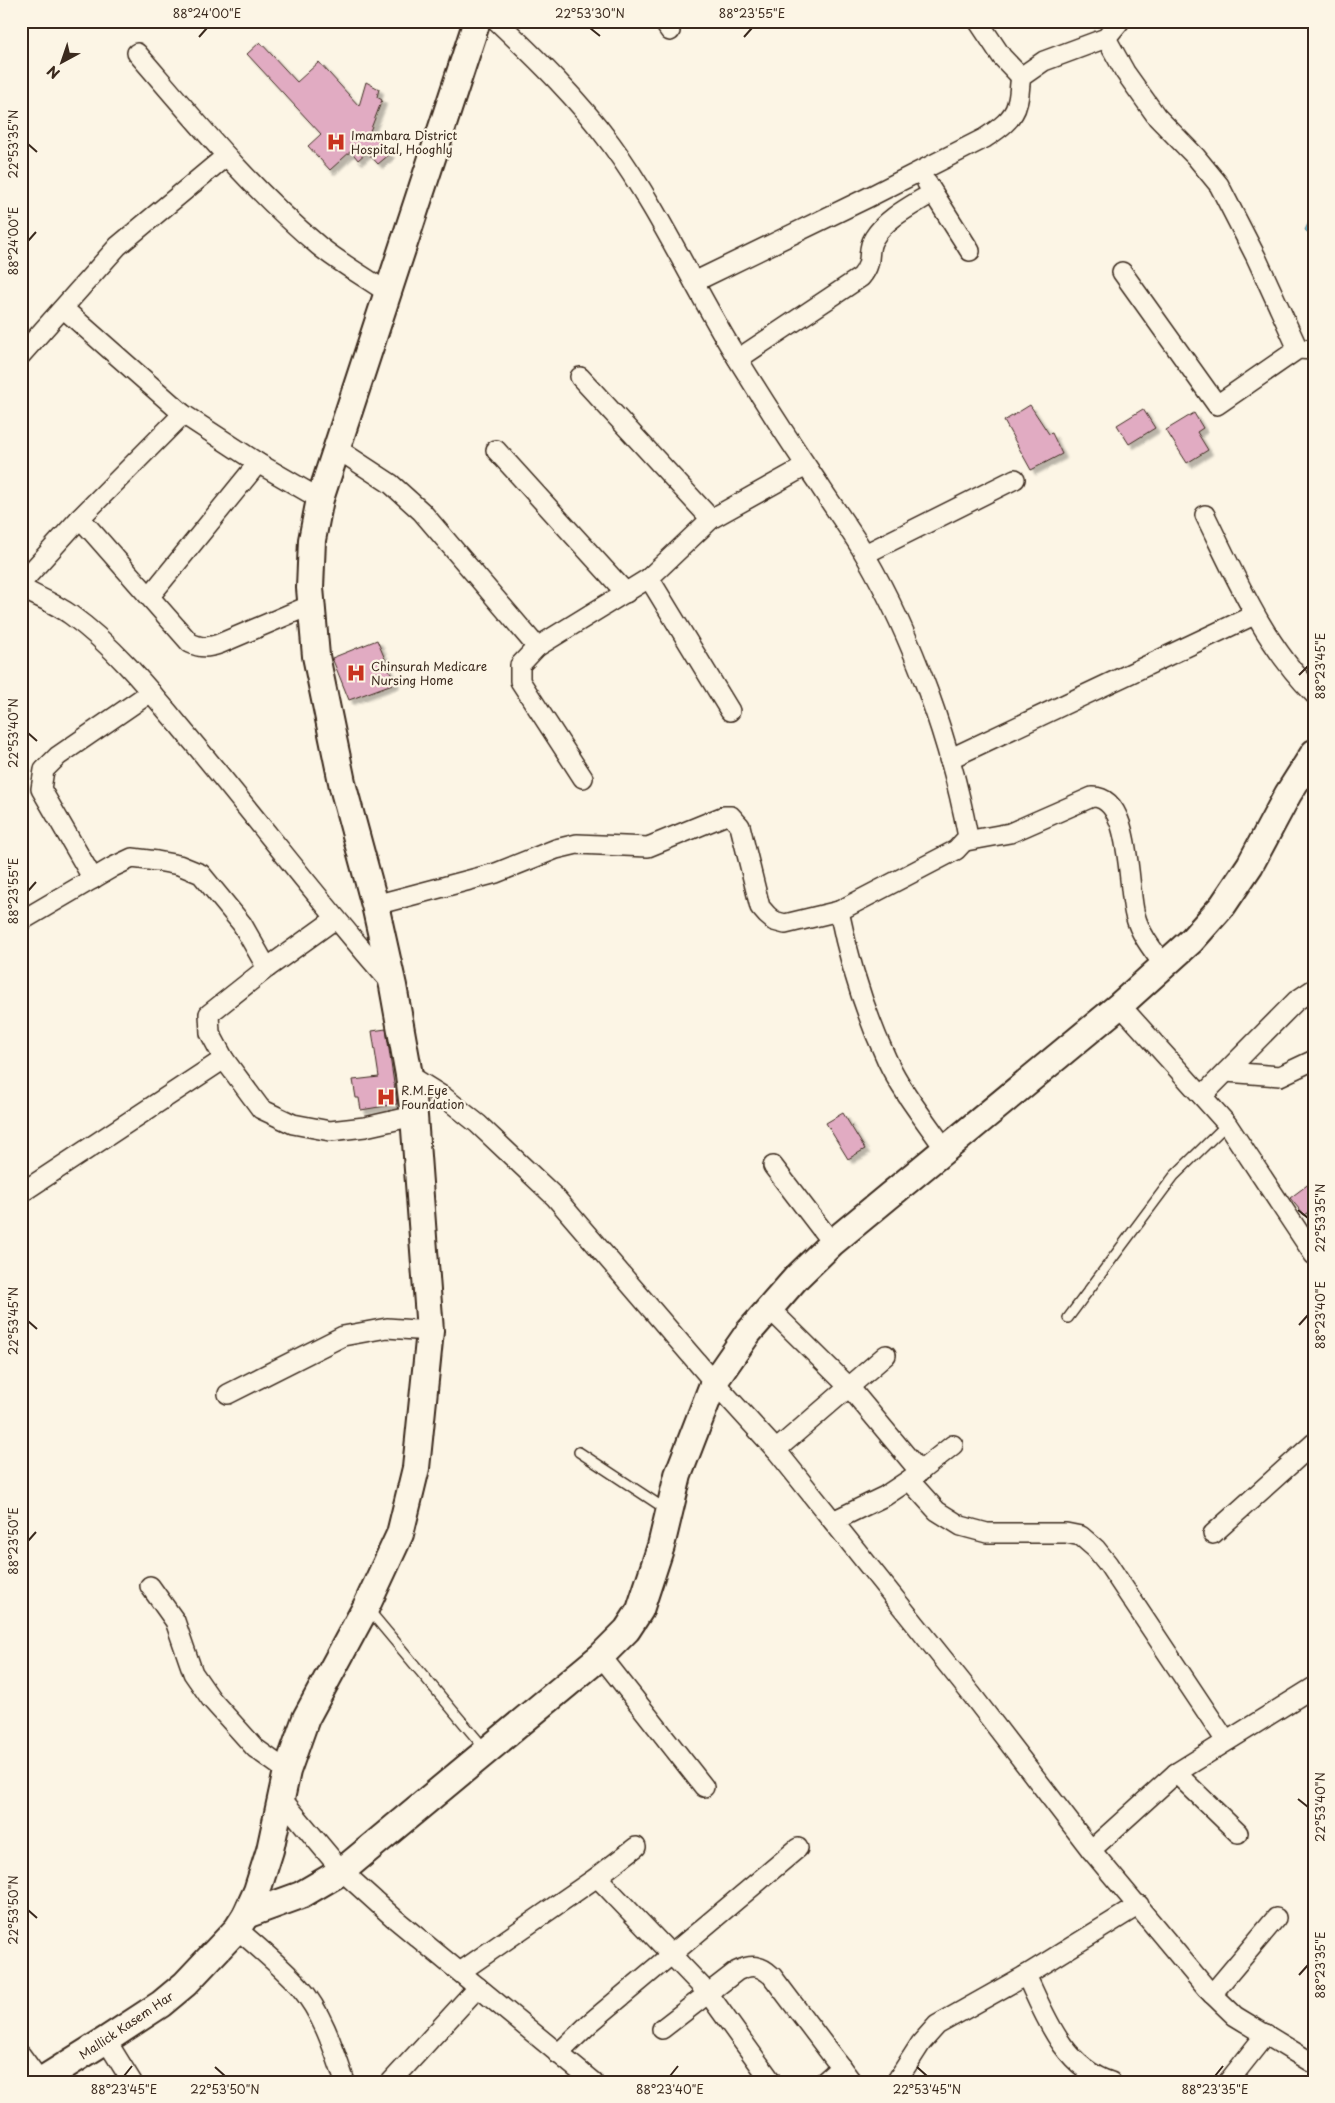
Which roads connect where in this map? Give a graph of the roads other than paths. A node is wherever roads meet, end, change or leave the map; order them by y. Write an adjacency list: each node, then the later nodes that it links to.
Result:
1 (477, 21): 14 (main road)
2 (497, 21): 13 (street)
3 (978, 21): 7 (street)
4 (1120, 21): 5 (street)
5 (1106, 38): 7 (street); 16 (street)
6 (137, 53): 8 (street)
7 (1021, 77): 9 (street)
8 (226, 156): 14 (street); 15 (street)
9 (921, 171): 10 (street); 13 (street)
10 (932, 192): 11 (street); 18 (street)
11 (970, 251)
12 (1122, 272): 16 (street)
13 (694, 282): 18 (street)
14 (388, 293): 21 (main road)
15 (64, 309): 17 (street); 20 (street)
16 (1306, 350)
17 (21, 355)
18 (738, 358): 24 (street)
19 (580, 377): 29 (street)
20 (183, 414): 23 (street); 28 (street)
21 (336, 448): 26 (main road); 38 (street)
22 (496, 450): 34 (street)
23 (258, 464): 26 (street); 35 (street)
24 (806, 466): 29 (street); 30 (street)
25 (1016, 479): 30 (street)
26 (320, 500): 36 (main road)
27 (1205, 516): 37 (street)
28 (80, 518): 32 (street); 35 (street)
29 (712, 519): 31 (street)
30 (865, 554): 43 (street)
31 (649, 578): 34 (street); 41 (street)
32 (21, 583)
33 (21, 588): 39 (street)
34 (626, 593): 38 (street)
35 (150, 596): 36 (street)
36 (311, 605): 47 (main road)
37 (1254, 615): 40 (street); 43 (street)
38 (537, 647): 44 (street)
39 (151, 692): 46 (street); 49 (street)
40 (1314, 694)
41 (730, 711)
42 (1314, 753): 51 (main road)
43 (949, 759): 45 (street)
44 (583, 778)
45 (966, 841): 48 (street); 51 (street)
46 (93, 879): 50 (street); 52 (street)
47 (375, 905): 48 (street); 53 (main road)
48 (838, 911): 63 (street)
49 (335, 920): 52 (street); 53 (street)
50 (21, 921)
51 (1164, 965): 55 (main road)
52 (267, 968): 56 (street)
53 (393, 986): 59 (main road)
54 (1314, 989): 58 (street)
55 (1120, 1005): 60 (street); 63 (main road)
56 (224, 1059): 61 (street); 65 (street)
57 (1314, 1060): 58 (street)
58 (1226, 1072): 60 (street)
59 (409, 1075): 61 (main road); 72 (street)
60 (1202, 1096): 62 (street)
61 (414, 1116): 70 (main road)
62 (1227, 1124): 67 (street); 69 (lane)
63 (945, 1149): 66 (main road)
64 (773, 1166): 66 (street)
65 (21, 1193)
66 (832, 1243): 68 (main road)
67 (1313, 1253)
68 (770, 1308): 72 (main road); 73 (street)
69 (1068, 1318)
70 (430, 1331): 74 (street); 84 (main road)
71 (886, 1355): 73 (street)
72 (714, 1382): 77 (street); 80 (main road)
73 (850, 1388): 77 (street); 79 (street)
74 (228, 1394)
75 (1314, 1443): 82 (street)
76 (953, 1445): 79 (street)
77 (776, 1450): 81 (street)
78 (580, 1452): 80 (lane)
79 (914, 1476): 81 (street); 87 (street)
80 (670, 1511): 85 (main road)
81 (832, 1521): 96 (street)
82 (1213, 1534)
83 (150, 1586): 89 (street)
84 (366, 1607): 88 (lane); 89 (main road)
85 (601, 1656): 88 (main road); 91 (street)
86 (1314, 1686): 87 (street)
87 (1226, 1741): 90 (street)
88 (487, 1752): 97 (main road)
89 (287, 1771): 92 (main road)
90 (1176, 1773): 93 (street); 96 (street)
91 (704, 1787)
92 (281, 1798): 97 (street); 101 (main road)
93 (1238, 1834)
94 (636, 1847): 98 (street)
95 (798, 1848): 102 (street)
96 (1091, 1850): 99 (street)
97 (342, 1872): 101 (main road); 103 (street)
98 (597, 1877): 102 (street); 103 (street)
99 (1139, 1905): 104 (street); 107 (street)
100 (1276, 1918): 107 (street)
101 (242, 1922): 110 (main road, Mallick Kasem Har); 118 (street)
102 (672, 1954): 106 (street); 111 (street)
103 (460, 1972): 105 (street)
104 (1026, 1975): 122 (street); 123 (street)
105 (478, 1987): 111 (street); 115 (street)
106 (708, 1993): 108 (street); 114 (street); 120 (street)
107 (1212, 1994): 109 (street)
108 (662, 2029)
109 (1266, 2034): 113 (street); 124 (street)
110 (106, 2040): 116 (main road, Mallick Kasem Har); 117 (street)
111 (558, 2054): 119 (street)
112 (21, 2055): 116 (street)
113 (1312, 2060)
114 (846, 2075): 121 (street)
115 (401, 2078)
116 (40, 2081)
117 (132, 2082)
118 (345, 2082)
119 (593, 2082)
120 (772, 2082)
121 (824, 2082)
122 (896, 2082)
123 (1111, 2082)
124 (1228, 2082)

